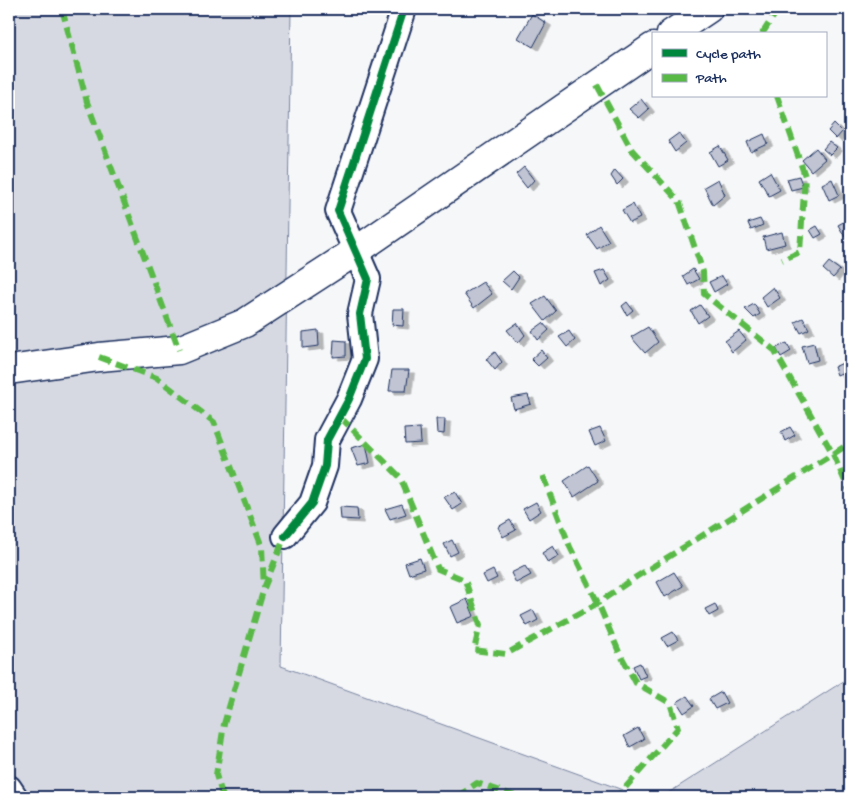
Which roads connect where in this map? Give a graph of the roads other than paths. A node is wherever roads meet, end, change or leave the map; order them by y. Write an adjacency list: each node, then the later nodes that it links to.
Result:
1 (404, 9): 5 (street)
2 (708, 9): 3 (main road)
3 (674, 32)
4 (652, 47): 5 (main road)
5 (356, 251): 6 (main road); 7 (street)
6 (9, 370)
7 (285, 536)
8 (9, 788): 9 (street)
9 (15, 797)

